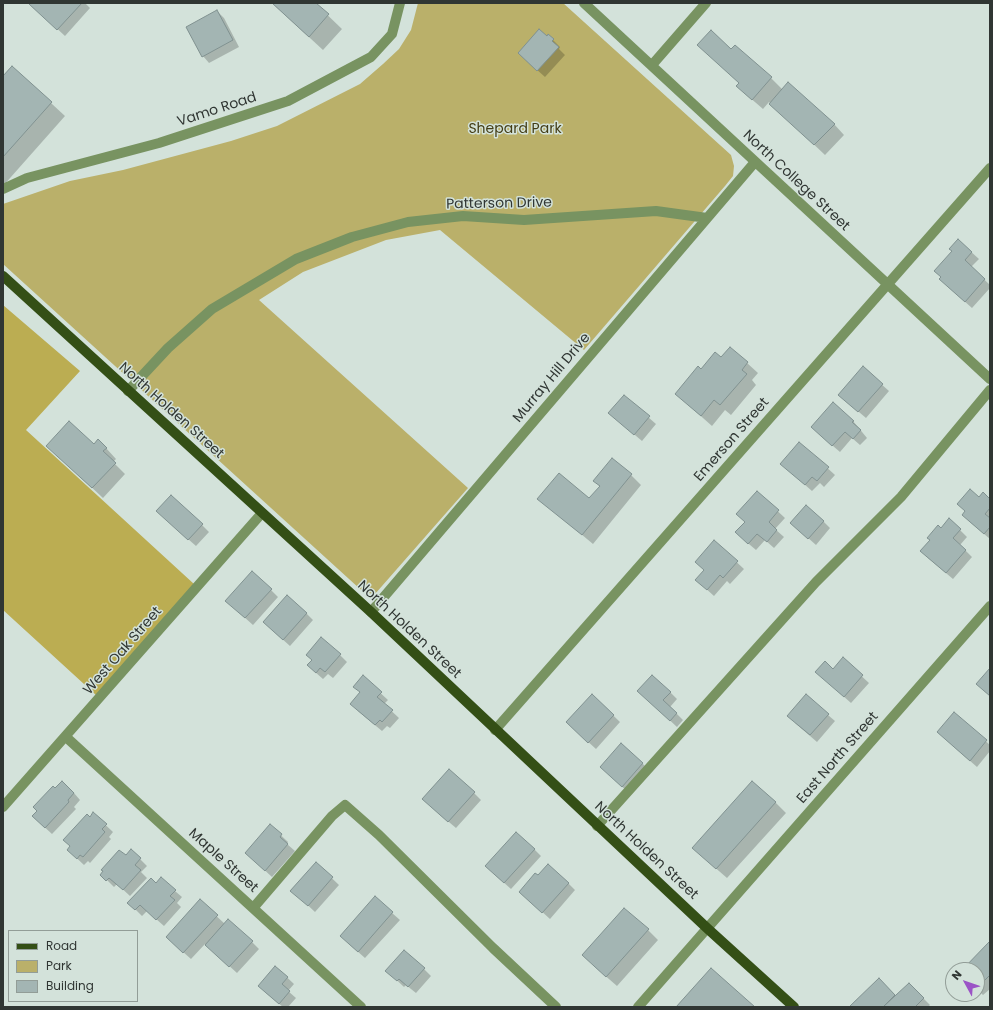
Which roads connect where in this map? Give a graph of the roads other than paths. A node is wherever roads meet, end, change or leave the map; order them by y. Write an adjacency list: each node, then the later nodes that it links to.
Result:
1 (400, 3): 7 (street, Vamo Road)
2 (584, 3): 4 (street, North College Street)
3 (706, 3): 4 (street)
4 (652, 65): 5 (street, North College Street)
5 (755, 162): 8 (street, Murray Hill Drive); 10 (street, North College Street)
6 (990, 168): 10 (street, Emerson Street)
7 (3, 189)
8 (707, 218): 13 (street, Patterson Drive); 16 (street, Murray Hill Drive)
9 (3, 276): 13 (main road, North Holden Street)
10 (886, 285): 11 (street, North College Street); 17 (street, Emerson Street)
11 (990, 379)
12 (990, 390): 20 (street)
13 (128, 391): 14 (main road, North Holden Street)
14 (262, 513): 16 (main road, North Holden Street); 18 (street, West Oak Street)
15 (990, 606): 22 (street, East North Street)
16 (371, 612): 17 (main road, North Holden Street)
17 (495, 730): 20 (main road, North Holden Street)
18 (66, 737): 19 (street, West Oak Street); 21 (street, Maple Street)
19 (3, 807)
20 (597, 826): 22 (main road, North Holden Street)
21 (254, 907): 23 (street, Maple Street); 24 (street)
22 (708, 928): 25 (street, East North Street); 26 (main road, North Holden Street)
23 (361, 1007)
24 (556, 1007)
25 (638, 1007)
26 (794, 1007)

